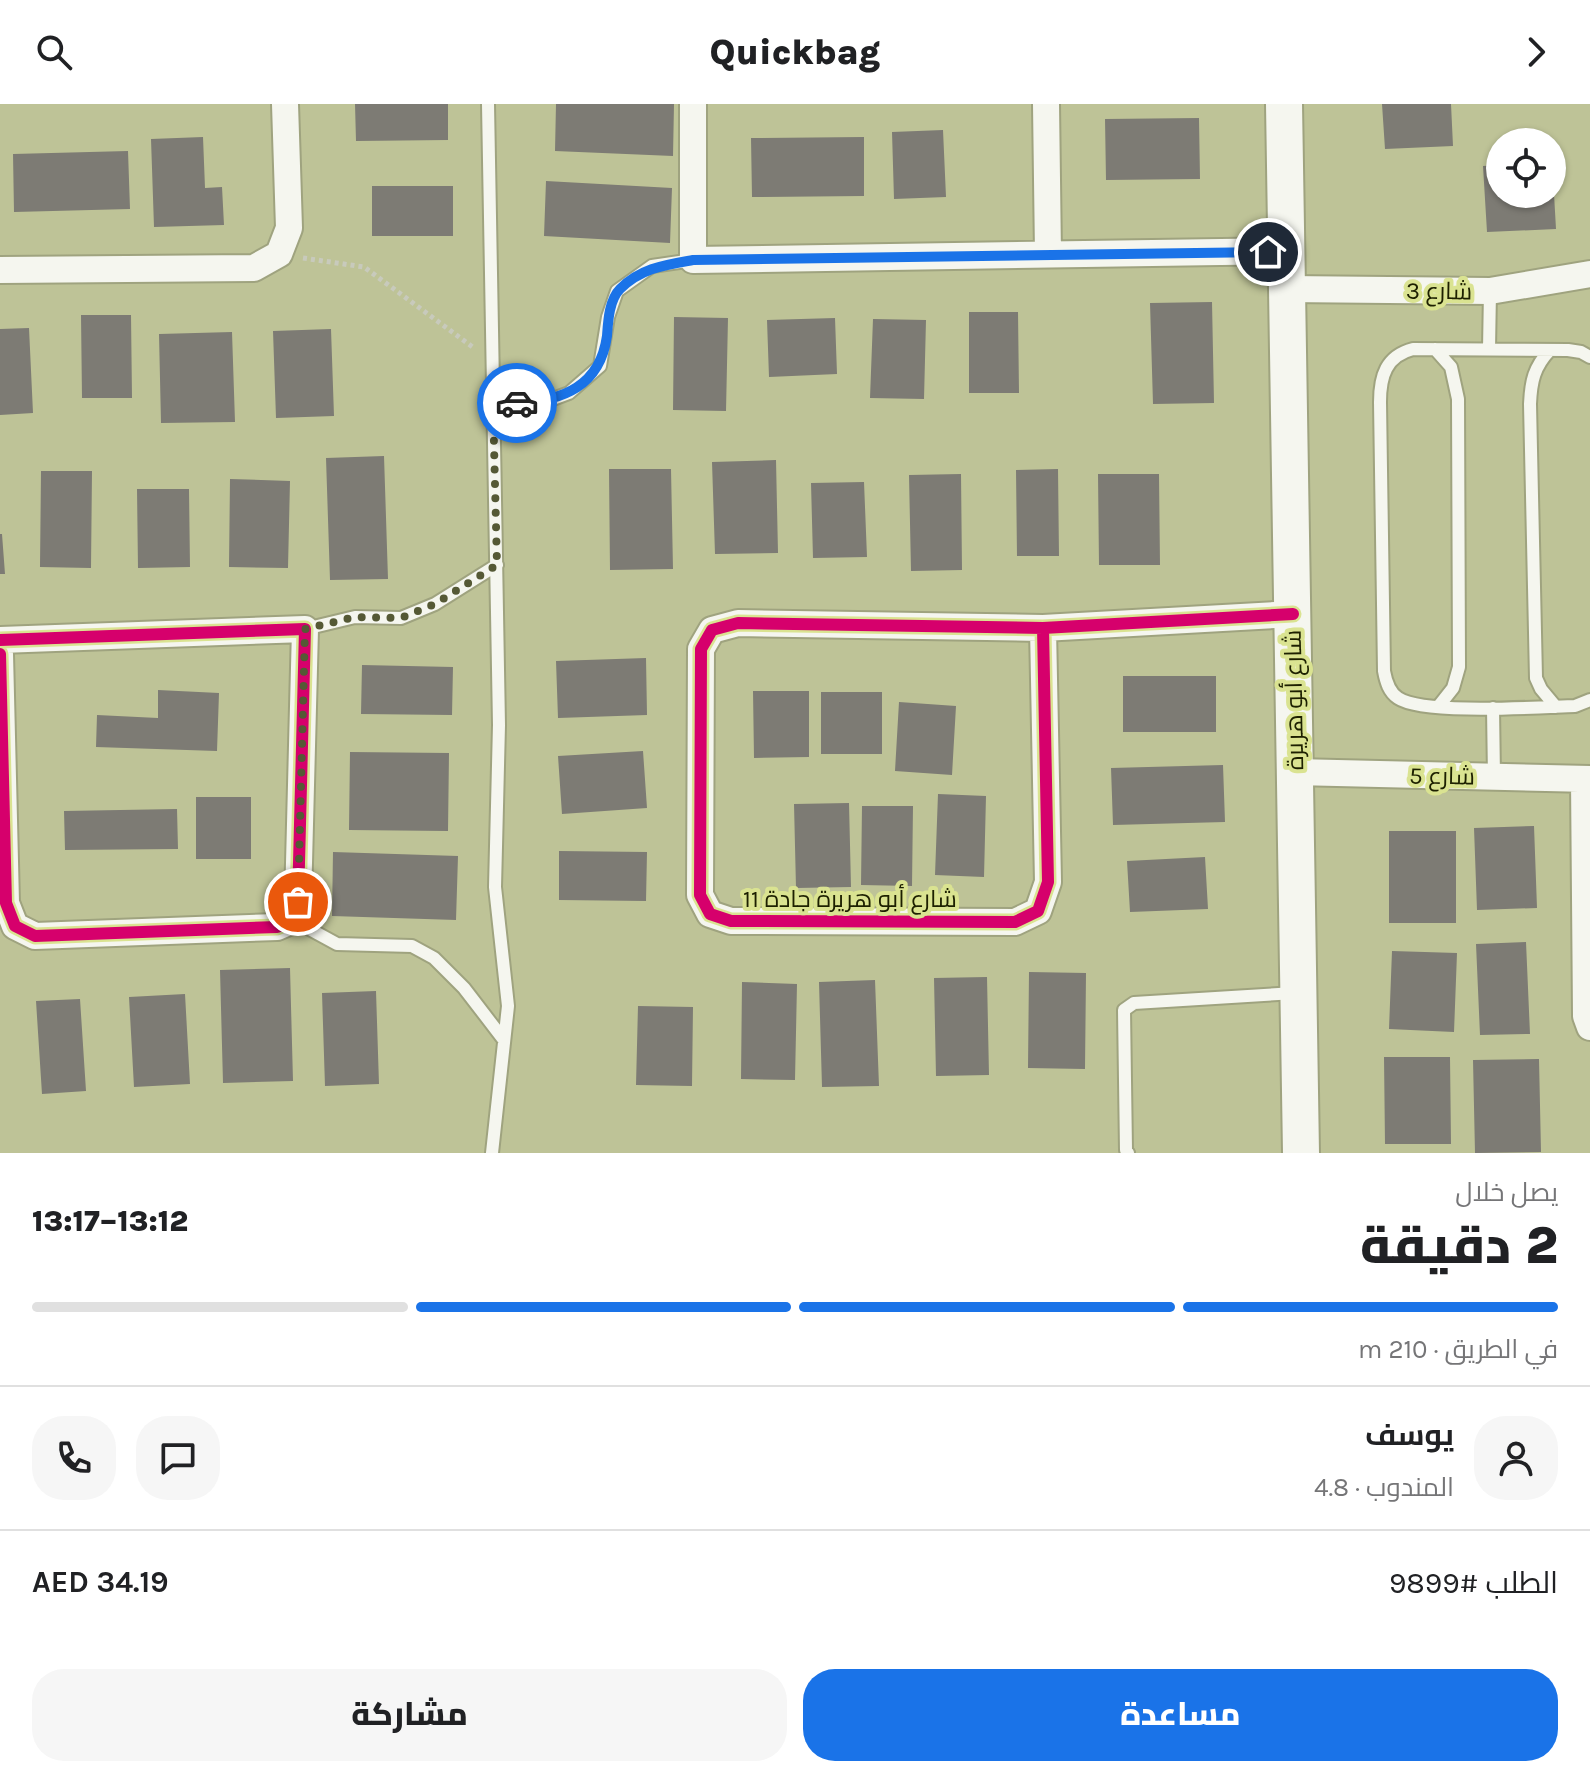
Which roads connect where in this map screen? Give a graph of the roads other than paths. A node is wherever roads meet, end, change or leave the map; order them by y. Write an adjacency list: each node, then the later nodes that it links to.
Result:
1 (285, 104): 9 (street)
2 (488, 104): 17 (lane)
3 (693, 104): 8 (street)
4 (1046, 104): 7 (street)
5 (1284, 104): 6 (street, شارع أبو هريرة)
6 (1287, 251): 7 (street); 11 (street, شارع أبو هريرة)
7 (1048, 254): 8 (street)
8 (693, 260): 17 (lane)
9 (0, 270)
10 (1590, 274): 12 (street, شارع 3)
11 (1287, 289): 12 (street, شارع 3); 19 (street, شارع أبو هريرة)
12 (1490, 291): 14 (lane)
13 (1435, 349): 14 (lane); 25 (lane); 25 (lane)
14 (1489, 349): 15 (lane)
15 (1550, 350): 16 (lane); 26 (lane)
16 (1590, 357)
17 (493, 404): 18 (lane)
18 (497, 565): 21 (lane); 34 (lane)
19 (1293, 614): 20 (street, شارع أبو هريرة جادة 11); 28 (street, شارع أبو هريرة)
20 (1043, 628): 20 (street, شارع أبو هريرة جادة 11)
21 (305, 629): 22 (street); 31 (street)
22 (0, 640)
23 (0, 654): 31 (street)
24 (1590, 700): 26 (lane)
25 (1438, 707): 27 (lane)
26 (1556, 707): 27 (lane)
27 (1493, 708): 29 (lane)
28 (1295, 772): 29 (street, شارع 5); 32 (street, شارع أبو هريرة)
29 (1494, 777): 30 (street, شارع 5)
30 (1587, 779): 33 (street)
31 (293, 920): 34 (lane)
32 (1299, 993): 36 (lane); 37 (street, شارع أبو هريرة)
33 (1590, 1027)
34 (504, 1040): 35 (lane)
35 (492, 1153)
36 (1128, 1153)
37 (1301, 1153)

